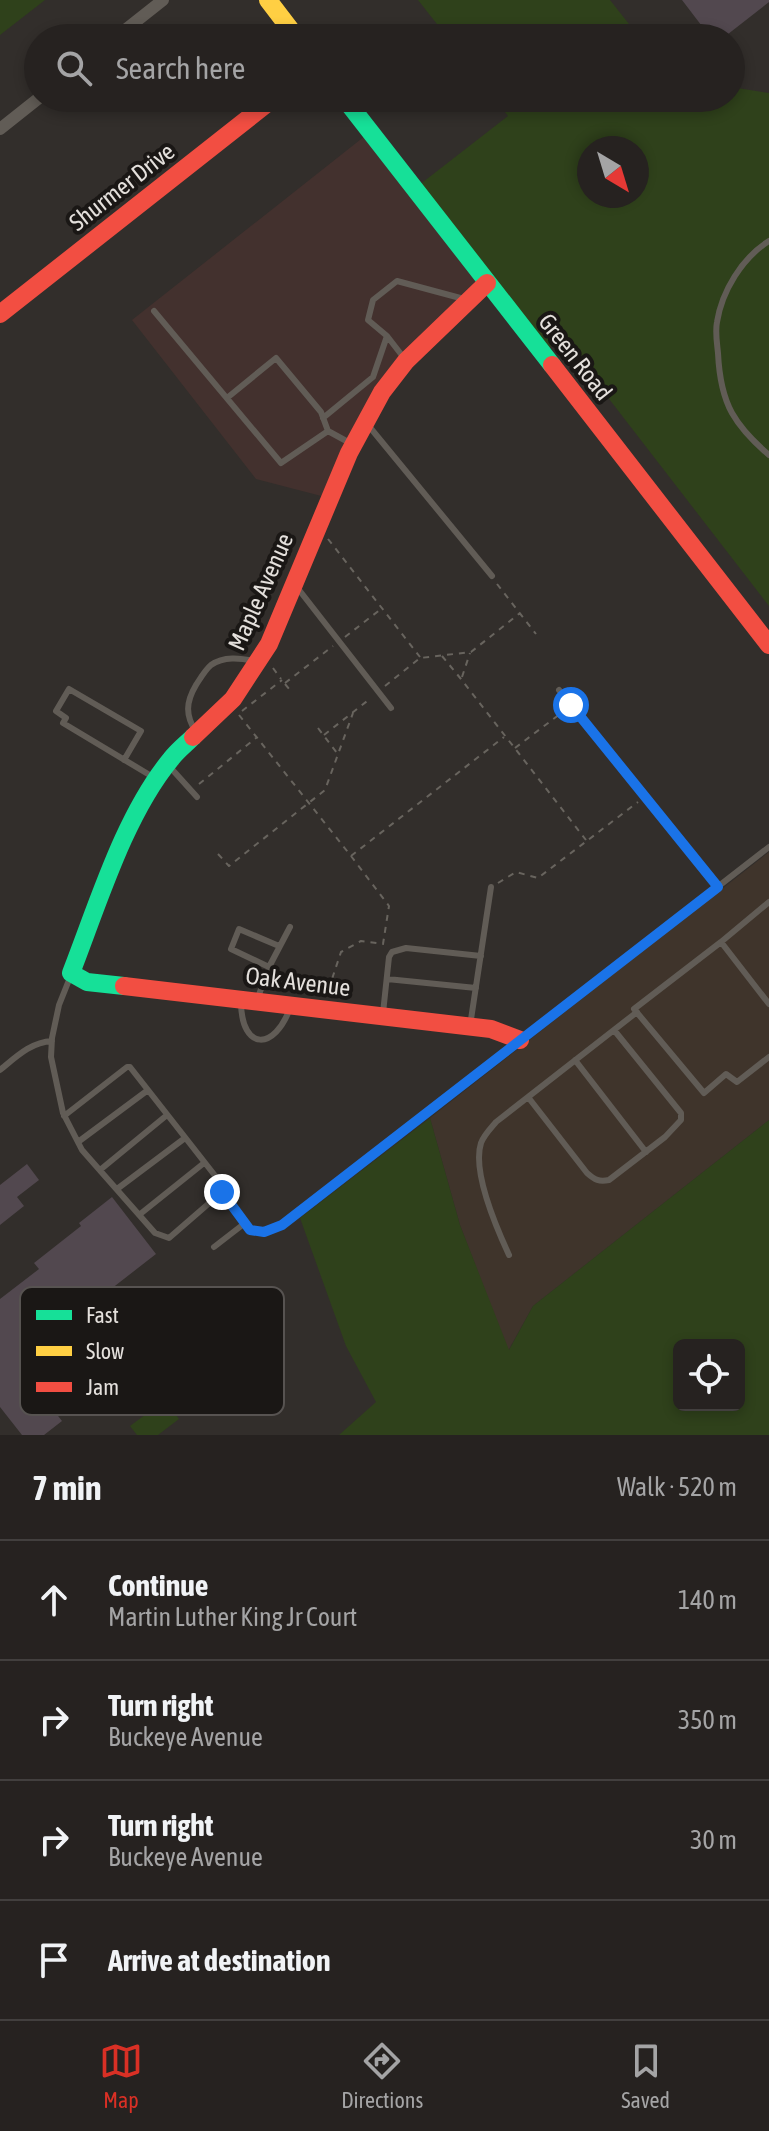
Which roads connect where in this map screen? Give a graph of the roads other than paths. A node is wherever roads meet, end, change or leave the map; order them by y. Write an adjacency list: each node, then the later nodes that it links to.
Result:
1 (163, 0): 3 (street)
2 (268, 0): 4 (street)
3 (133, 24)
4 (286, 24)
5 (24, 110): 8 (street)
6 (256, 112): 13 (street, Shurmer Drive)
7 (355, 112): 10 (street, Green Road)
8 (0, 129)
9 (769, 241): 21 (lane)
10 (487, 283): 11 (street, Maple Avenue); 24 (street, Green Road)
11 (469, 300): 14 (lane); 15 (street, Maple Avenue)
12 (154, 311): 16 (lane)
13 (0, 314)
14 (387, 336): 15 (lane); 17 (lane)
15 (406, 361): 18 (street, Maple Avenue)
16 (227, 398): 17 (lane); 19 (lane)
17 (323, 418): 19 (lane)
18 (366, 422): 20 (street, Maple Avenue); 22 (lane)
19 (328, 431): 20 (lane)
20 (353, 445): 23 (street, Maple Avenue)
21 (769, 455)
22 (492, 576)
23 (294, 583): 25 (street, Maple Avenue); 27 (lane)
24 (768, 641)
25 (260, 658): 28 (street, Maple Avenue); 28 (lane)
26 (559, 690): 34 (lane)
27 (391, 708)
28 (197, 733): 30 (street, Maple Avenue)
29 (124, 760): 29 (lane); 30 (lane)
30 (162, 771): 31 (lane); 41 (street, Maple Avenue)
31 (197, 797)
32 (769, 847): 34 (lane)
33 (491, 887): 39 (lane)
34 (718, 887): 51 (lane)
35 (769, 902): 37 (lane)
36 (290, 927): 38 (lane)
37 (721, 942): 45 (lane); 47 (lane)
38 (279, 946): 40 (lane); 40 (lane)
39 (481, 956): 42 (lane); 43 (lane)
40 (269, 967): 44 (lane)
41 (71, 973): 44 (street, Oak Avenue); 52 (lane)
42 (387, 979): 43 (lane); 48 (lane)
43 (476, 988): 49 (lane)
44 (249, 1000): 46 (street, Oak Avenue); 46 (lane)
45 (769, 1004)
46 (291, 1006): 48 (street, Oak Avenue)
47 (637, 1012): 50 (lane); 53 (lane)
48 (383, 1016): 49 (street, Oak Avenue)
49 (470, 1027): 51 (street, Oak Avenue)
50 (614, 1030): 54 (lane); 62 (lane)
51 (520, 1040): 68 (lane)
52 (52, 1041): 55 (lane); 59 (lane)
53 (769, 1057)
54 (575, 1060): 57 (lane); 62 (lane)
55 (0, 1070)
56 (148, 1090): 58 (lane); 59 (lane); 61 (lane)
57 (528, 1097): 62 (lane); 70 (lane)
58 (167, 1115): 60 (lane); 64 (lane)
59 (64, 1116): 61 (lane)
60 (185, 1138): 63 (lane); 65 (lane)
61 (78, 1142): 64 (lane)
62 (646, 1152)
63 (204, 1163): 66 (lane); 67 (lane)
64 (100, 1170): 65 (lane)
65 (117, 1189): 67 (lane)
66 (222, 1192): 67 (lane); 68 (lane)
67 (139, 1215)
68 (245, 1223): 69 (lane)
69 (214, 1247)
70 (509, 1255)

